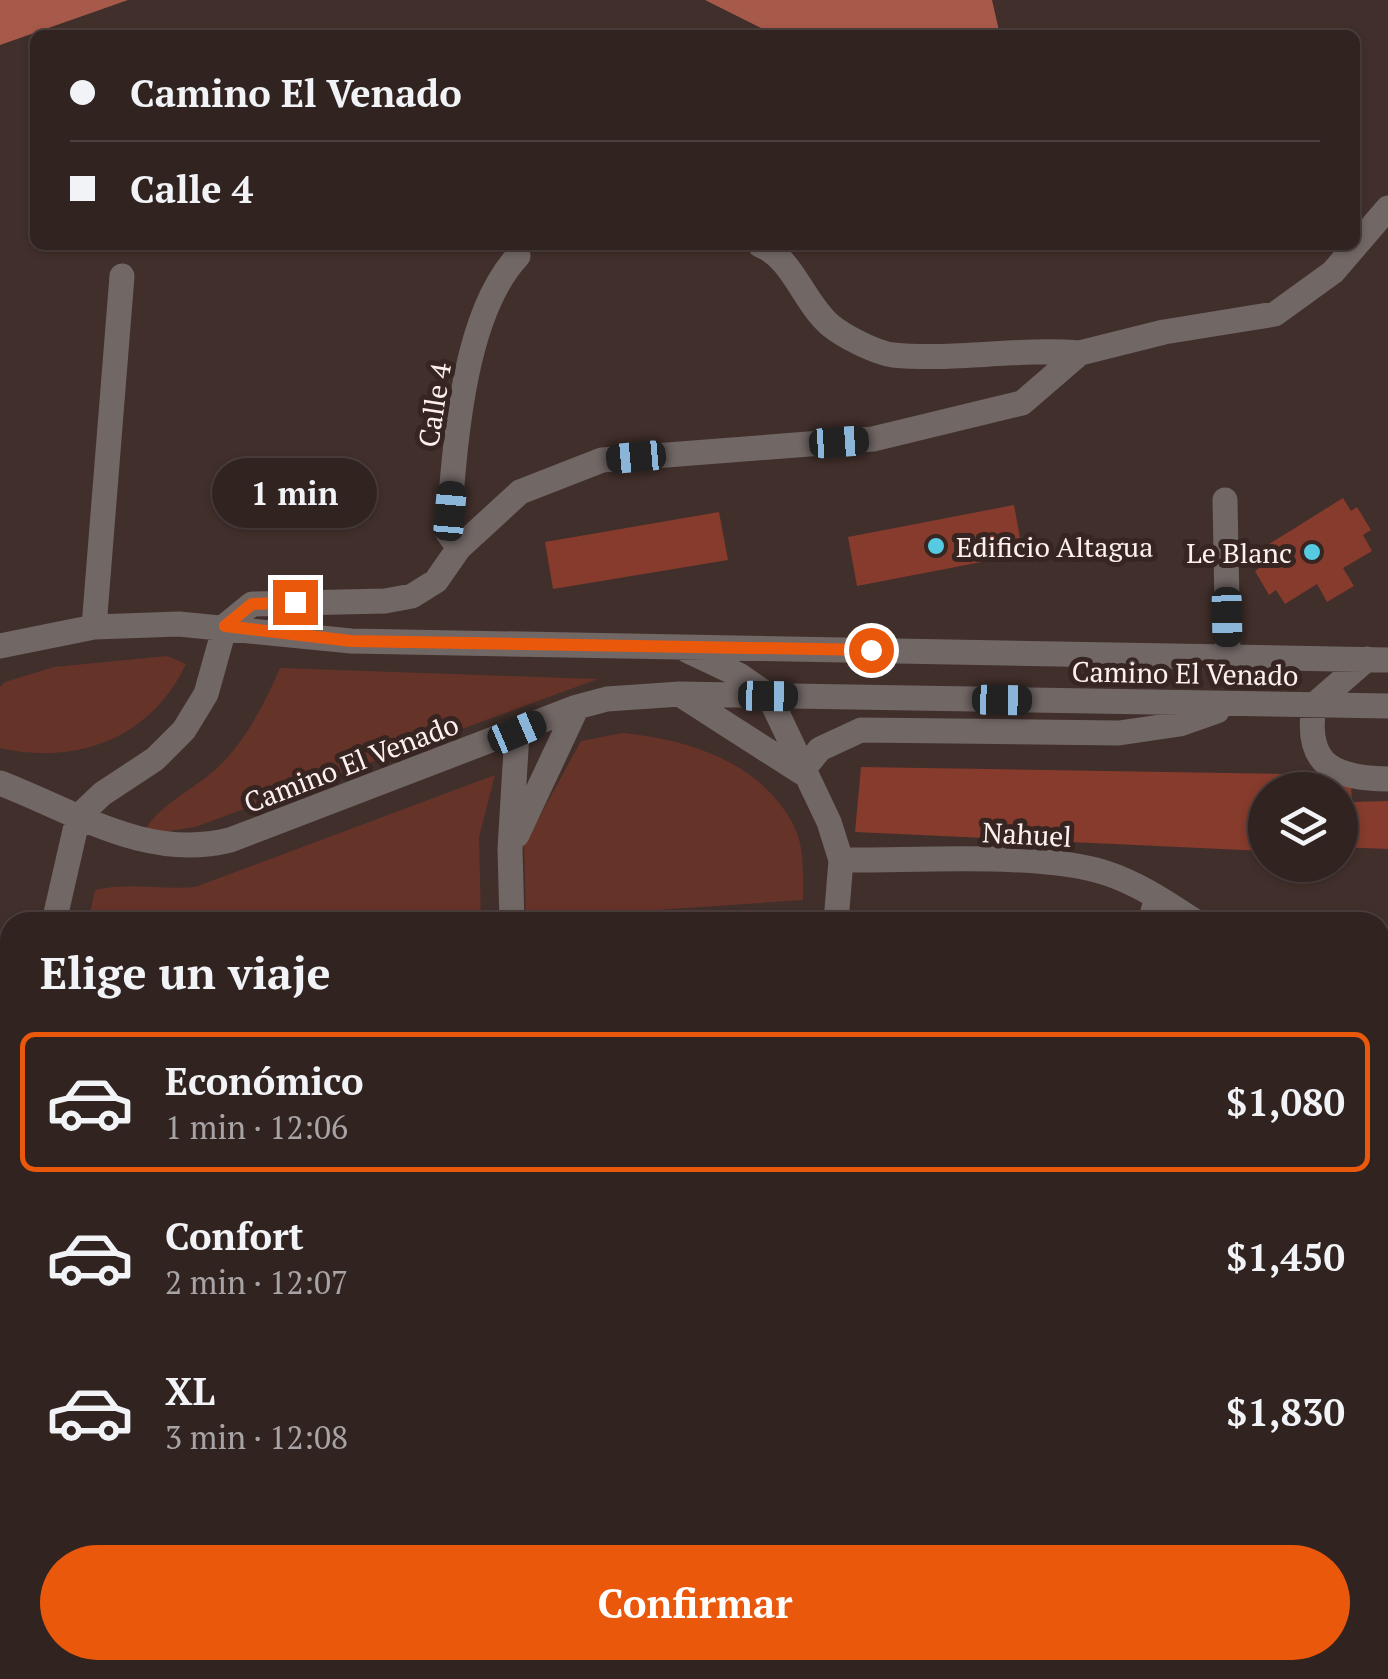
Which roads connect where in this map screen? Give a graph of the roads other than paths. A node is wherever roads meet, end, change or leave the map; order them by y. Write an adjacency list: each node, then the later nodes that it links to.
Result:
1 (1388, 208): 2 (street)
2 (1360, 241)
3 (773, 250): 7 (street)
4 (1353, 250): 7 (street)
5 (518, 256): 9 (street, Calle 4)
6 (122, 276): 11 (street)
7 (1080, 353): 9 (street)
8 (1226, 500): 14 (street)
9 (459, 548): 10 (street)
10 (225, 626): 11 (street, Camino El Venado); 13 (street, Camino El Venado); 26 (street)
11 (94, 627): 12 (street, Camino El Venado)
12 (0, 646)
13 (673, 646): 14 (street, Camino El Venado); 17 (street)
14 (1228, 656): 15 (street, Camino El Venado)
15 (1378, 659): 19 (street)
16 (680, 694): 17 (street, Camino El Venado); 21 (street, Camino El Venado); 23 (street)
17 (768, 696): 18 (street, Camino El Venado); 23 (street)
18 (1235, 704): 19 (street, Camino El Venado); 23 (street)
19 (1314, 706): 20 (street, Camino El Venado); 24 (street)
20 (1388, 706)
21 (577, 707): 22 (street, Camino El Venado); 27 (street)
22 (517, 732): 26 (street, Camino El Venado); 27 (street)
23 (801, 772): 28 (street)
24 (1388, 779)
25 (0, 783): 26 (street, Camino El Venado)
26 (78, 816): 30 (street)
27 (510, 849): 31 (street)
28 (841, 860): 29 (street, Nahuel); 32 (street)
29 (1157, 897): 33 (street); 34 (street, Nahuel)
30 (56, 912)
31 (512, 912)
32 (837, 912)
33 (1153, 912)
34 (1180, 912)

